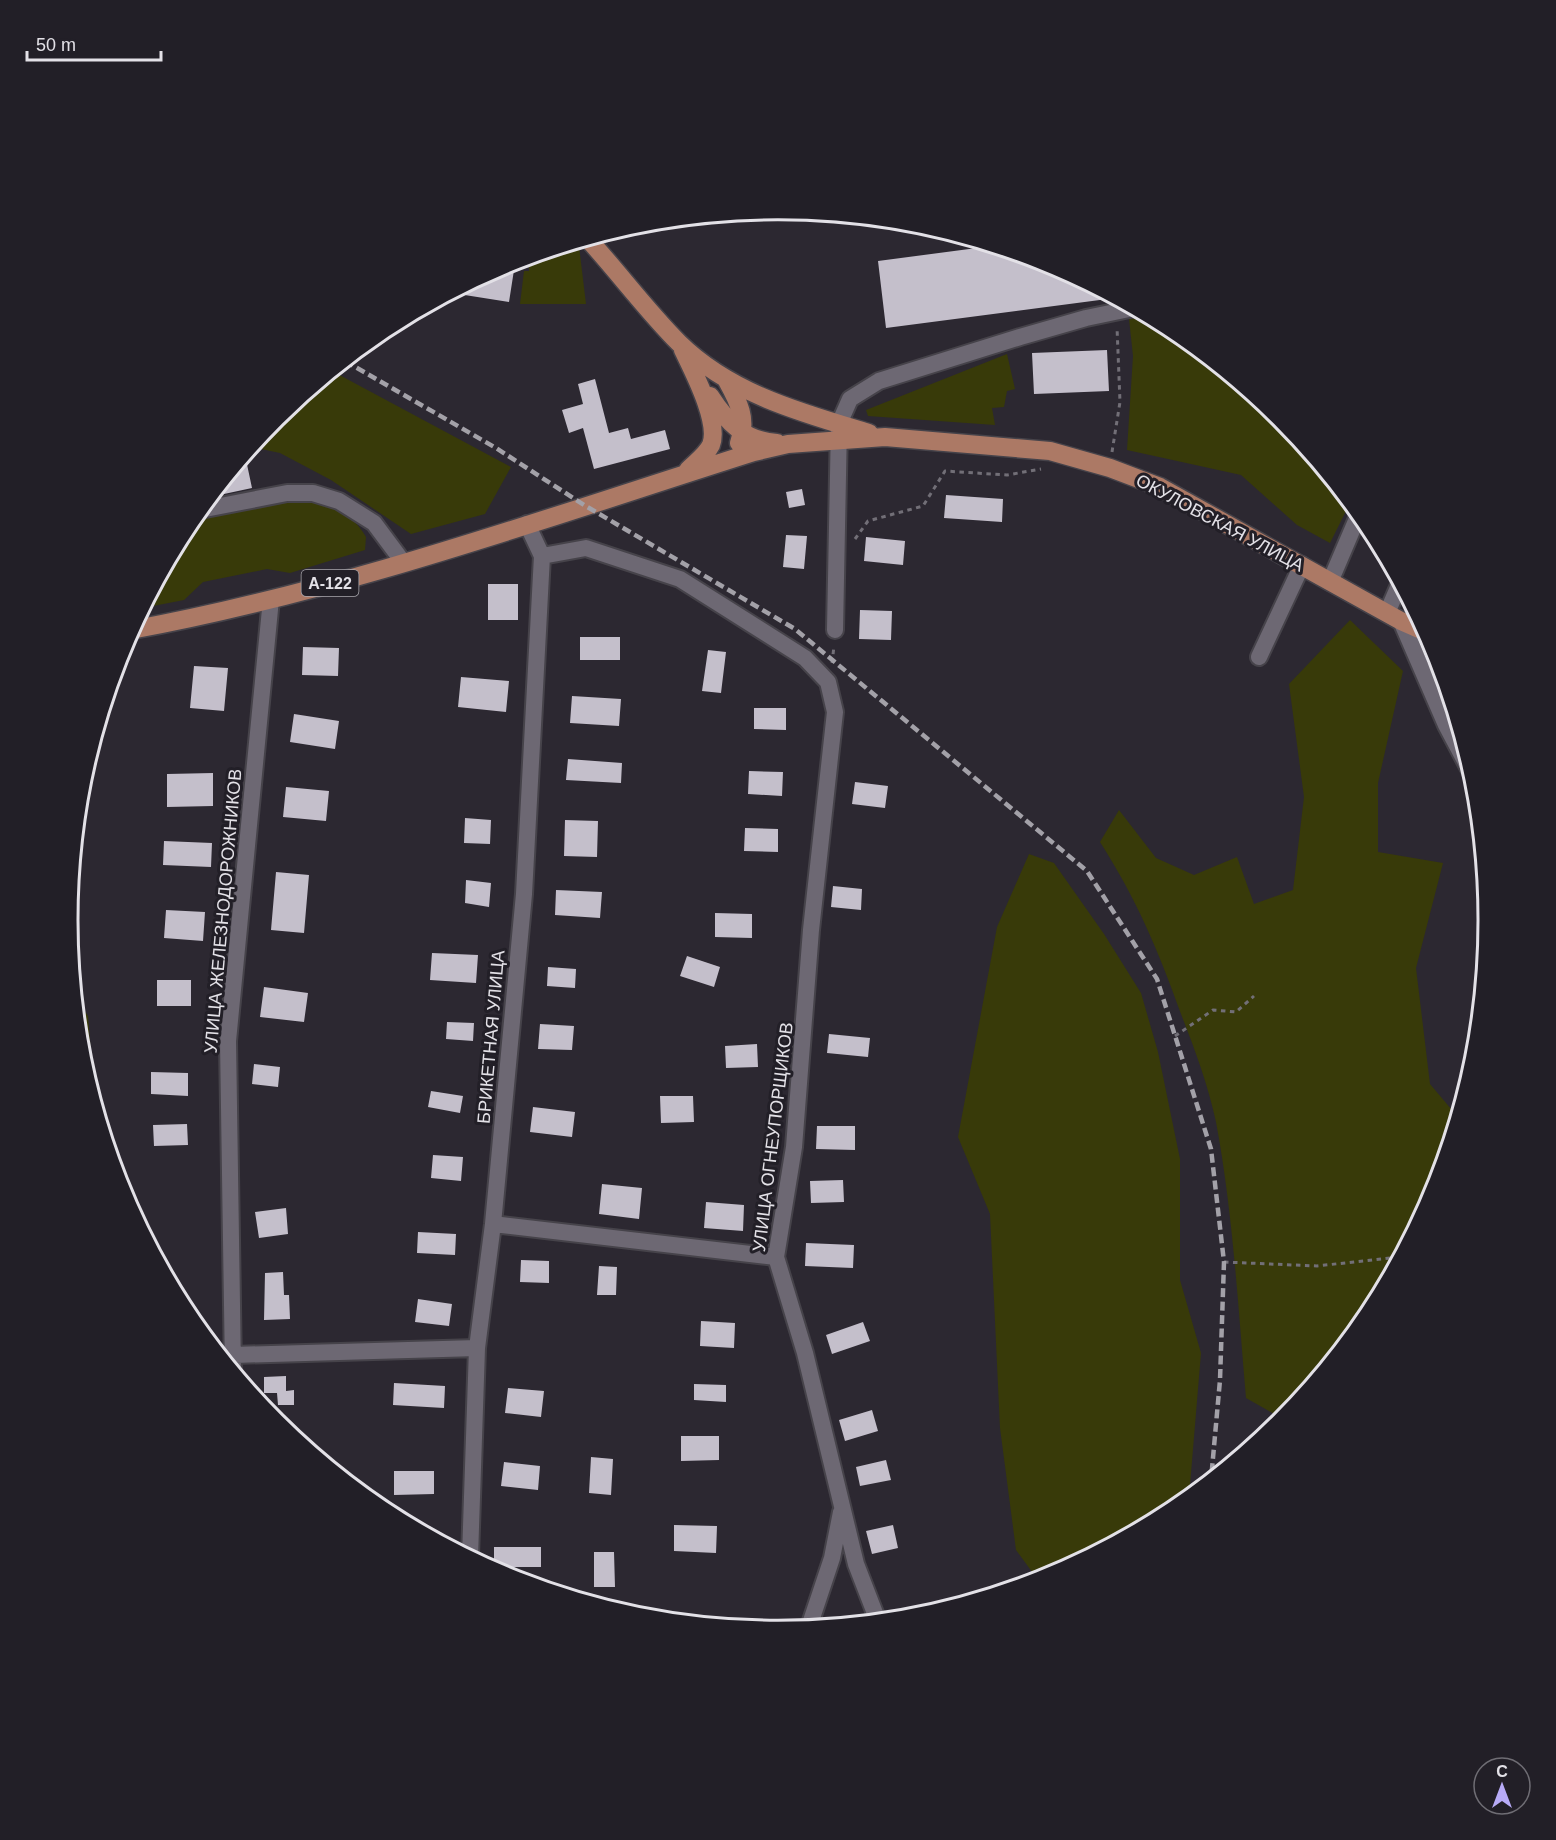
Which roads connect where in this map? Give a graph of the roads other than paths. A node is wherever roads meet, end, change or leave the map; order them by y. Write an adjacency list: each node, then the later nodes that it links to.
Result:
1 (593, 245): 3 (main road)
2 (1123, 311): 6 (street)
3 (680, 343): 4 (main road); 5 (main road)
4 (694, 372): 7 (main road); 10 (main road)
5 (726, 378): 6 (main road); 7 (main road)
6 (839, 431): 8 (main road, ОКУЛОВСКАЯ УЛИЦА); 16 (main road, ОКУЛОВСКАЯ УЛИЦА); 23 (street)
7 (742, 434): 8 (main road); 9 (main road)
8 (788, 444): 9 (main road)
9 (719, 463): 10 (main road)
10 (682, 475): 12 (main road, А-122)
11 (213, 507): 15 (street)
12 (526, 524): 14 (street, БРИКЕТНАЯ УЛИЦА); 15 (main road, А-122)
13 (1355, 524): 17 (street)
14 (542, 556): 26 (street, БРИКЕТНАЯ УЛИЦА); 27 (street, УЛИЦА ОГНЕУПОРЩИКОВ)
15 (403, 562): 19 (main road, А-122)
16 (1302, 565): 17 (main road, ОКУЛОВСКАЯ УЛИЦА); 24 (street)
17 (1330, 582): 20 (main road, ОКУЛОВСКАЯ УЛИЦА)
18 (1398, 595): 20 (street)
19 (272, 599): 21 (main road, А-122); 29 (street, УЛИЦА ЖЕЛЕЗНОДОРОЖНИКОВ)
20 (1394, 617): 22 (main road, ОКУЛОВСКАЯ УЛИЦА); 25 (street)
21 (142, 628)
22 (1414, 628)
23 (835, 630)
24 (1260, 657)
25 (1455, 741)
26 (493, 1224): 27 (street); 28 (street, БРИКЕТНАЯ УЛИЦА)
27 (776, 1257): 31 (street, УЛИЦА ОГНЕУПОРЩИКОВ)
28 (477, 1348): 30 (street); 32 (street, БРИКЕТНАЯ УЛИЦА)
29 (234, 1360)
30 (237, 1363)
31 (843, 1506): 33 (street, УЛИЦА ОГНЕУПОРЩИКОВ); 34 (street)
32 (470, 1549)
33 (875, 1613)
34 (812, 1619)

